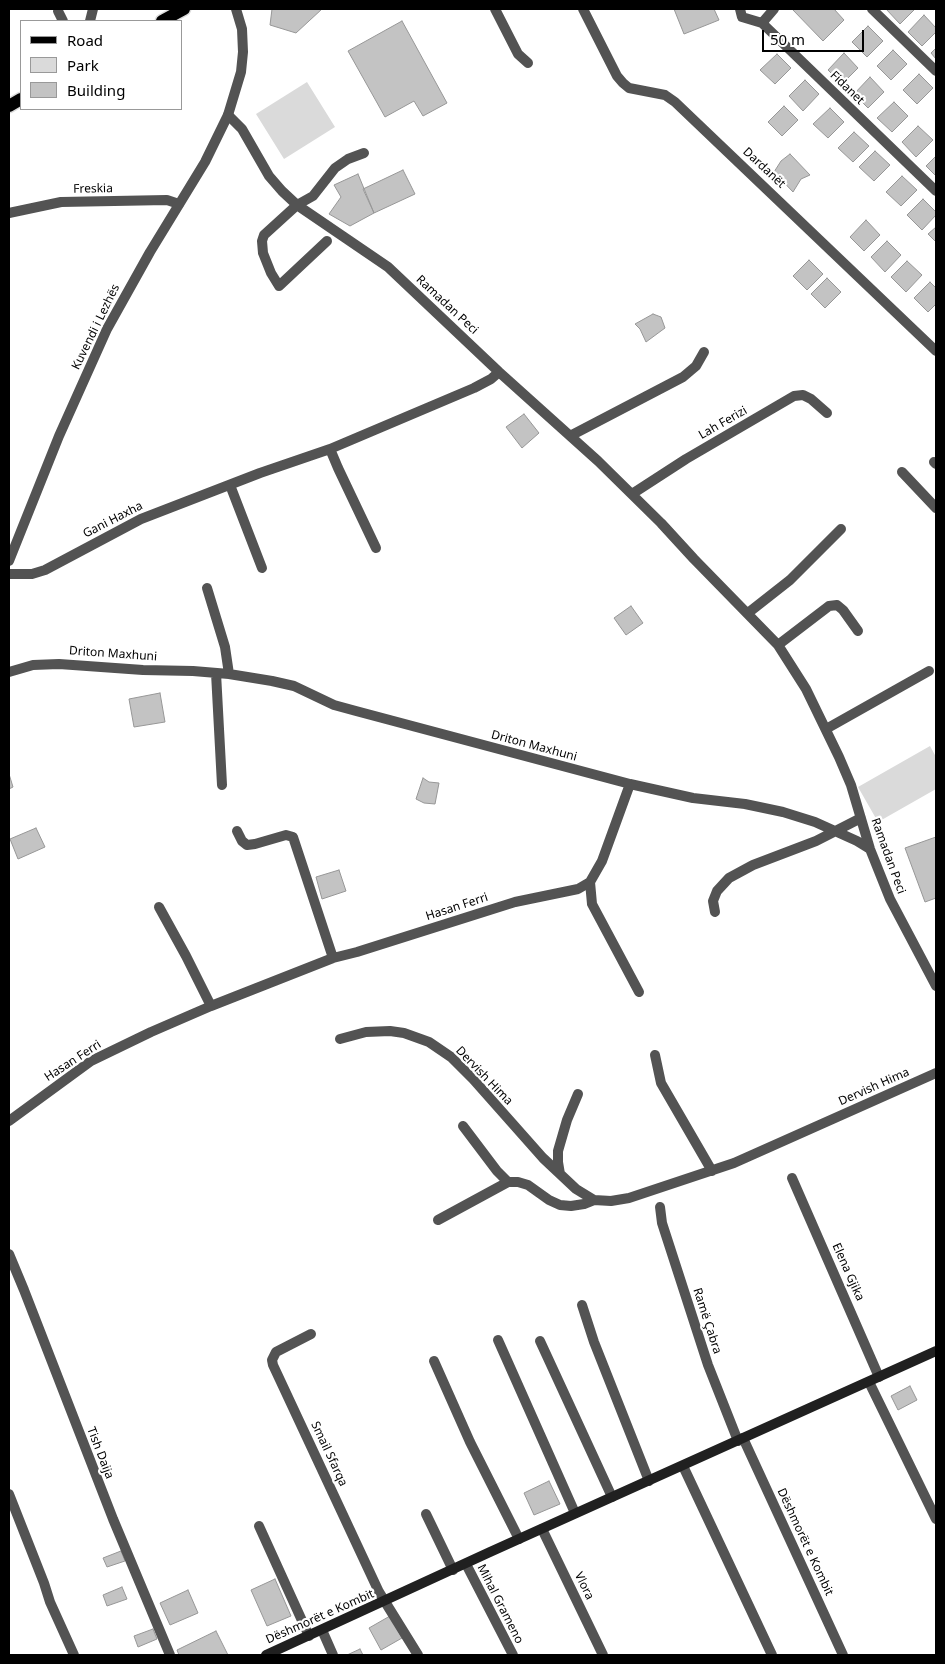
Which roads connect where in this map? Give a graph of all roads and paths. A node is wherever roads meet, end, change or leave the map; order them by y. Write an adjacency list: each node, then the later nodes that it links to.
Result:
1 (184, 9): 10 (main road)
2 (236, 9): 14 (street, Kuvendi i Lezhës)
3 (495, 9): 12 (street)
4 (583, 9): 21 (street, Dardanët)
5 (740, 9): 11 (street, Fidanet)
6 (774, 9): 11 (street)
7 (872, 9): 13 (street)
8 (58, 11): 9 (street)
9 (63, 20)
10 (164, 20)
11 (762, 23): 16 (street, Fidanet)
12 (528, 63)
13 (936, 71)
14 (228, 115): 17 (street, Kuvendi i Lezhës); 18 (street, Ramadan Peci)
15 (364, 153): 18 (street)
16 (936, 191)
17 (179, 204): 19 (street, Freskia); 33 (street, Kuvendi i Lezhës)
18 (297, 205): 20 (street); 23 (street, Ramadan Peci)
19 (9, 213)
20 (326, 241)
21 (936, 351)
22 (704, 352): 25 (street)
23 (499, 372): 25 (street, Ramadan Peci); 26 (street, Gani Haxha)
24 (827, 413): 29 (street, Lah Ferizi)
25 (570, 436): 29 (street, Ramadan Peci)
26 (330, 449): 28 (street, Gani Haxha); 32 (street)
27 (902, 472): 30 (street)
28 (230, 485): 34 (street); 35 (street, Gani Haxha)
29 (632, 494): 37 (street, Ramadan Peci)
30 (936, 508)
31 (841, 529): 37 (street)
32 (376, 548)
33 (9, 561)
34 (262, 568)
35 (9, 574)
36 (206, 588): 43 (street)
37 (748, 613): 39 (street, Ramadan Peci)
38 (858, 631): 39 (street)
39 (778, 645): 44 (street, Ramadan Peci)
40 (9, 672): 42 (street, Driton Maxhuni)
41 (929, 672): 44 (street)
42 (216, 673): 43 (street, Driton Maxhuni); 46 (street)
43 (228, 674): 45 (street, Driton Maxhuni)
44 (826, 729): 47 (street, Ramadan Peci)
45 (630, 784): 49 (street, Driton Maxhuni); 51 (street)
46 (222, 786)
47 (861, 818): 49 (street); 50 (street, Ramadan Peci)
48 (237, 831): 54 (street)
49 (836, 831): 50 (street, Driton Maxhuni); 53 (street)
50 (870, 849): 55 (street, Ramadan Peci)
51 (590, 882): 54 (street, Hasan Ferri); 56 (street)
52 (159, 907): 57 (street)
53 (715, 912)
54 (333, 958): 57 (street, Hasan Ferri)
55 (936, 986)
56 (639, 992)
57 (211, 1006): 62 (street, Hasan Ferri)
58 (340, 1039): 65 (street, Dervish Hima)
59 (655, 1055): 64 (street)
60 (936, 1073): 64 (street, Dervish Hima)
61 (578, 1094): 65 (street)
62 (9, 1121)
63 (463, 1126): 67 (street)
64 (712, 1171): 68 (street, Dervish Hima)
65 (561, 1175): 68 (street, Dervish Hima)
66 (792, 1178): 78 (street, Elena Gjika)
67 (508, 1182): 68 (street, Dervish Hima); 70 (street)
68 (594, 1200)
69 (660, 1207): 80 (street, Ramë Çabra)
70 (438, 1220)
71 (9, 1257): 97 (street, Tish Daija)
72 (582, 1305): 82 (street)
73 (311, 1334): 93 (street, Smail Sfarqa)
74 (498, 1340): 85 (street)
75 (540, 1341): 84 (street)
76 (936, 1351): 78 (main road, Dëshmorët e Kombit)
77 (434, 1361): 90 (street)
78 (879, 1377): 79 (main road, Dëshmorët e Kombit)
79 (869, 1382): 80 (main road, Dëshmorët e Kombit); 87 (street)
80 (741, 1440): 81 (main road, Dëshmorët e Kombit); 104 (street, Dëshmorët e Kombit)
81 (683, 1466): 82 (main road, Dëshmorët e Kombit); 103 (street)
82 (650, 1481): 84 (main road, Dëshmorët e Kombit)
83 (9, 1494): 96 (street)
84 (612, 1497): 85 (main road, Dëshmorët e Kombit)
85 (576, 1513): 89 (main road, Dëshmorët e Kombit)
86 (426, 1514): 92 (street)
87 (936, 1519)
88 (258, 1526): 95 (street)
89 (542, 1529): 90 (main road, Dëshmorët e Kombit); 102 (street, Vlora)
90 (518, 1539): 91 (main road, Dëshmorët e Kombit)
91 (466, 1564): 92 (main road, Dëshmorët e Kombit); 101 (street, Mihal Grameno)
92 (452, 1570): 93 (main road, Dëshmorët e Kombit)
93 (384, 1602): 94 (main road, Dëshmorët e Kombit); 100 (street, Dëshmorët e Kombit)
94 (322, 1630): 95 (main road, Dëshmorët e Kombit); 99 (street)
95 (308, 1636): 98 (main road, Dëshmorët e Kombit)
96 (74, 1655)
97 (170, 1655)
98 (266, 1655)
99 (333, 1655)
100 (418, 1655)
101 (512, 1655)
102 (603, 1655)
103 (772, 1655)
104 (844, 1655)

